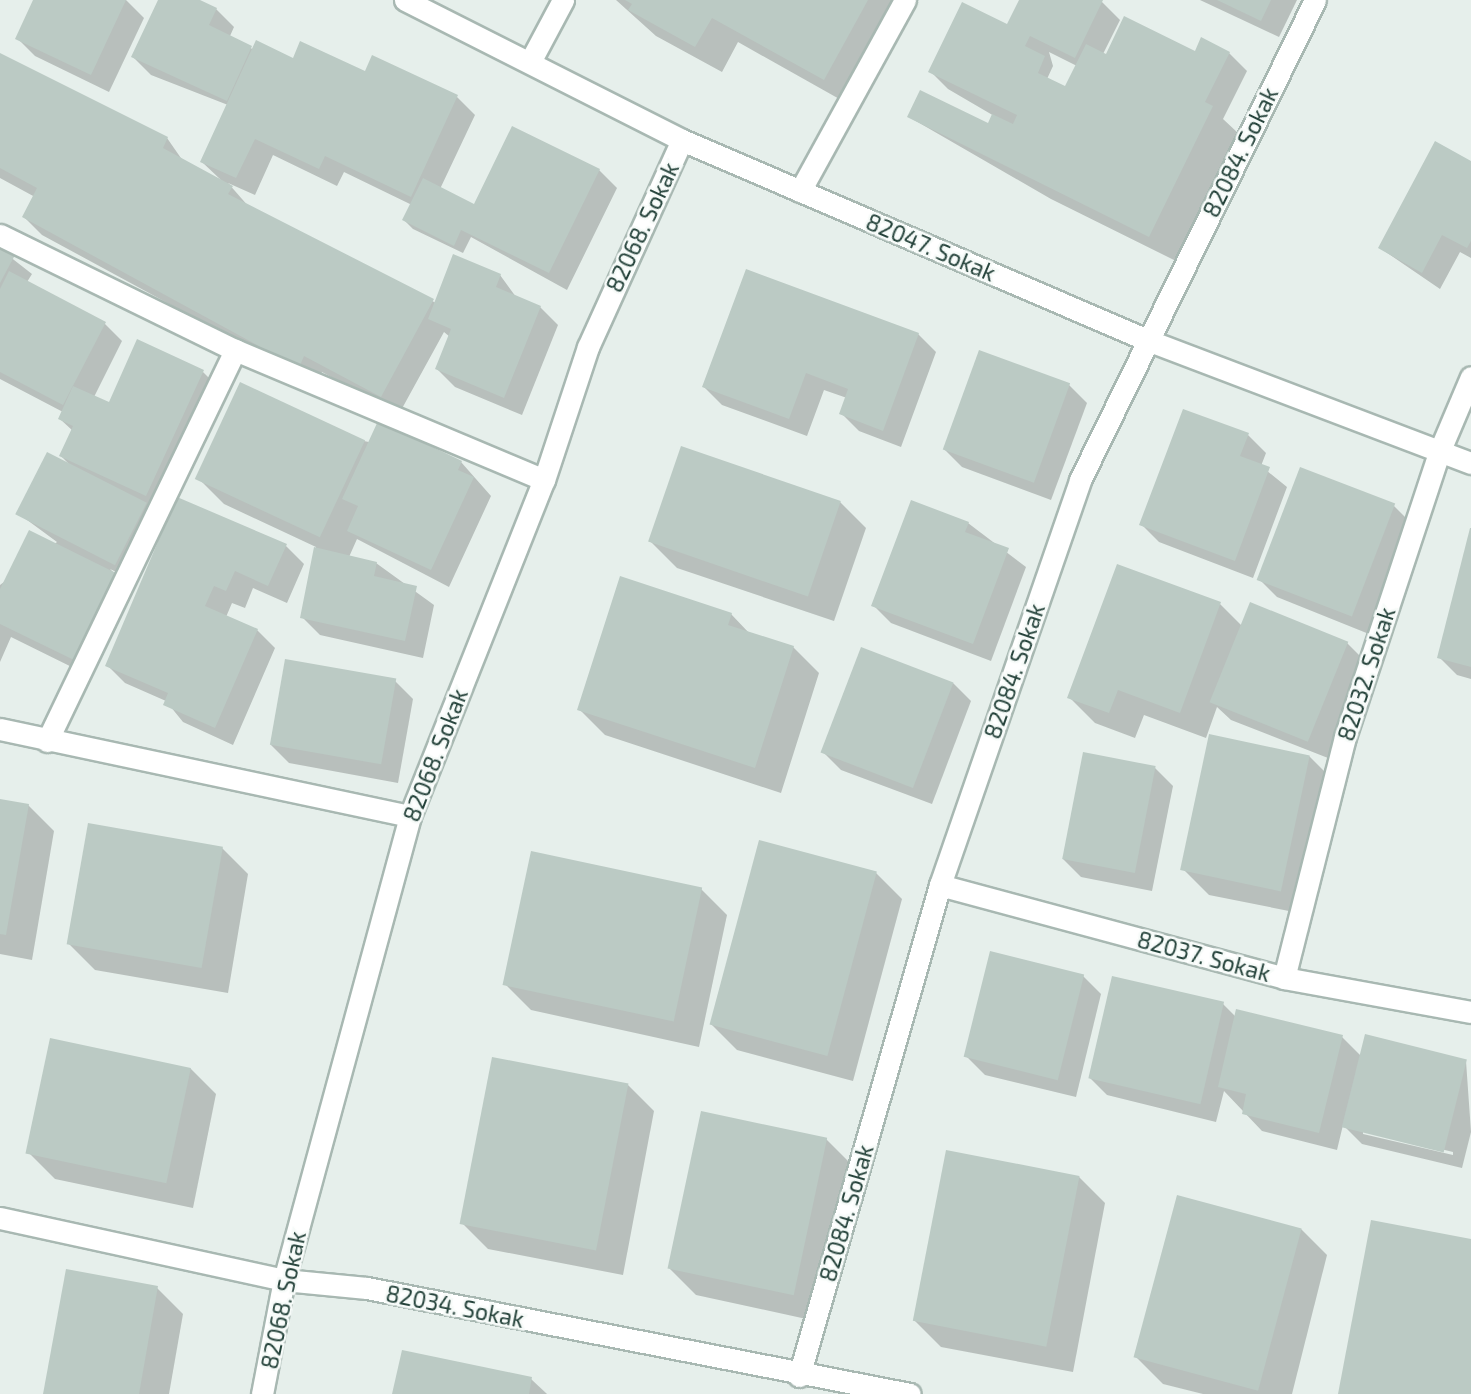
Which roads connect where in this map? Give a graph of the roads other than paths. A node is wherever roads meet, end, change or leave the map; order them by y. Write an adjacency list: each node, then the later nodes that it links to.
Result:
1 (405, 0): 5 (street, 82047. Sokak)
2 (563, 0): 5 (street)
3 (905, 0): 7 (street)
4 (1315, 0): 9 (street, 82084. Sokak)
5 (531, 60): 6 (street, 82047. Sokak)
6 (682, 140): 7 (street, 82047. Sokak); 14 (street, 82068. Sokak)
7 (800, 191): 9 (street, 82047. Sokak)
8 (0, 235): 10 (street)
9 (1147, 340): 12 (street, 82047. Sokak); 18 (street, 82084. Sokak)
10 (235, 350): 14 (street); 16 (street)
11 (1471, 377): 12 (street, 82032. Sokak)
12 (1440, 450): 13 (street, 82047. Sokak); 19 (street, 82032. Sokak)
13 (1471, 463)
14 (544, 480): 17 (street, 82068. Sokak)
15 (0, 730): 16 (street)
16 (47, 741): 17 (street)
17 (410, 816): 22 (street, 82068. Sokak)
18 (940, 885): 19 (street, 82037. Sokak); 23 (street, 82084. Sokak)
19 (1284, 978): 20 (street, 82037. Sokak)
20 (1471, 1012)
21 (0, 1219): 22 (street, 82034. Sokak)
22 (284, 1280): 23 (street, 82034. Sokak); 24 (street, 82068. Sokak)
23 (799, 1376): 25 (street, 82034. Sokak)
24 (262, 1394)
25 (910, 1394)

